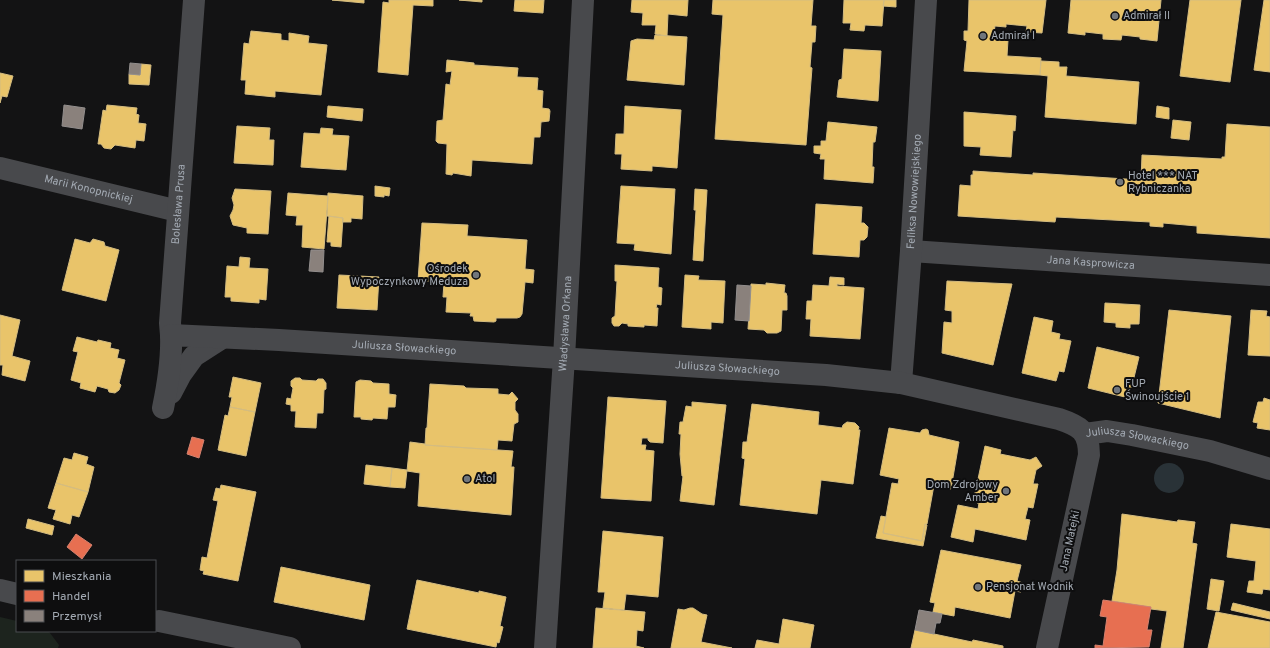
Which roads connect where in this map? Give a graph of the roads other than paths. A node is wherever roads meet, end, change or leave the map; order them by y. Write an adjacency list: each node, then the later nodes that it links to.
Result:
1 (194, 0): 5 (street, Bolesława Prusa)
2 (583, 0): 10 (street, Władysława Orkana)
3 (926, 0): 6 (street, Feliksa Nowowiejskiego)
4 (0, 168): 5 (street, Marii Konopnickiej)
5 (178, 211): 8 (street, Bolesława Prusa)
6 (912, 251): 7 (street, Jana Kasprowicza); 11 (street, Feliksa Nowowiejskiego)
7 (1270, 275)
8 (171, 335): 9 (street, Juliusza Słowackiego); 9 (street, Bolesława Prusa)
9 (222, 338): 10 (street, Juliusza Słowackiego)
10 (564, 358): 11 (street, Juliusza Słowackiego); 18 (street, Władysława Orkana)
11 (901, 383): 12 (street, Juliusza Słowackiego)
12 (1085, 434): 13 (street, Juliusza Słowackiego); 19 (street, Jana Matejki)
13 (1270, 469)
14 (0, 590): 15 (street)
15 (16, 594)
16 (159, 621): 17 (street)
17 (290, 648)
18 (546, 648)
19 (1047, 648)

